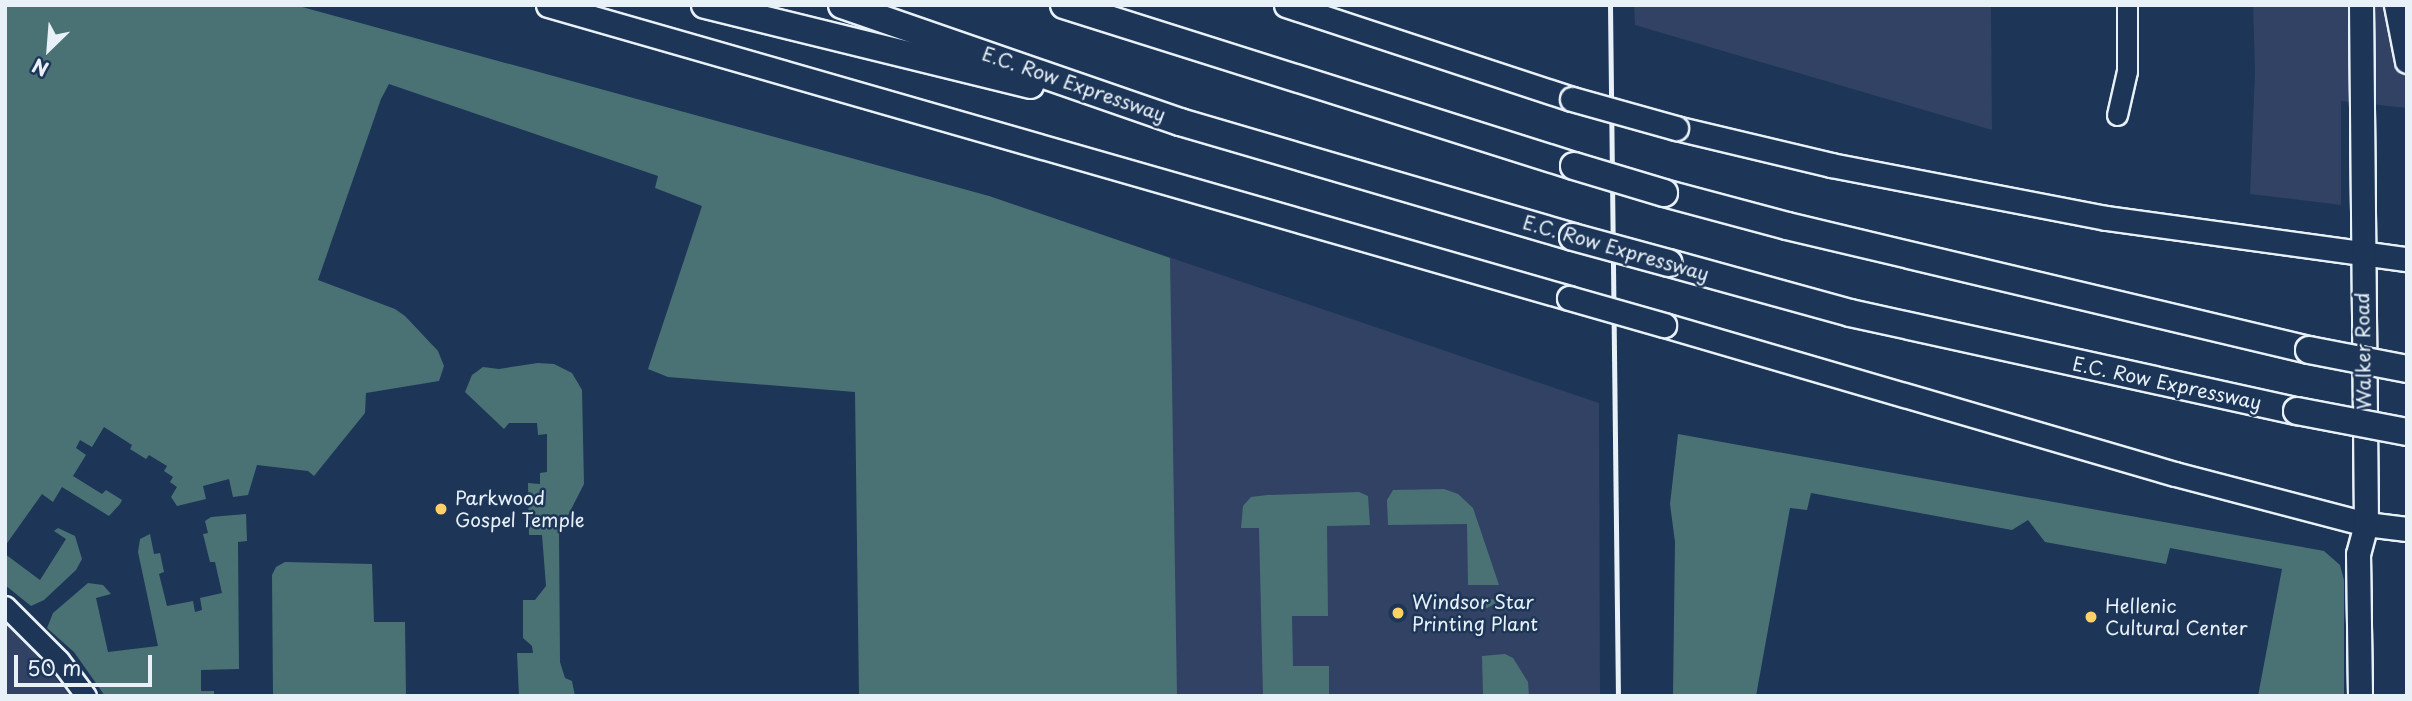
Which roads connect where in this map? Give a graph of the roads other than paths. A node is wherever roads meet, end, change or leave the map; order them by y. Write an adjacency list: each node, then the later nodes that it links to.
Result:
1 (548, 5): 18 (main road, bridge)
2 (705, 5): 13 (highway)
3 (842, 5): 13 (highway, E.C. Row Expressway)
4 (1064, 5): 10 (highway)
5 (1080, 5): 10 (highway)
6 (1286, 5): 14 (main road, bridge)
7 (2127, 5): 12 (street)
8 (2361, 5): 14 (main road, Walker Road)
9 (2396, 5): 11 (main road)
10 (1122, 23): 16 (highway, bridge)
11 (2407, 61)
12 (2117, 115)
13 (1180, 122): 17 (highway, E.C. Row Expressway, bridge)
14 (2361, 254): 15 (main road); 18 (main road, Walker Road)
15 (2407, 259)
16 (2407, 369)
17 (2407, 432)
18 (2366, 524): 19 (main road); 22 (main road, Walker Road)
19 (2407, 529)
20 (5, 606): 21 (street)
21 (86, 696)
22 (2360, 696)

